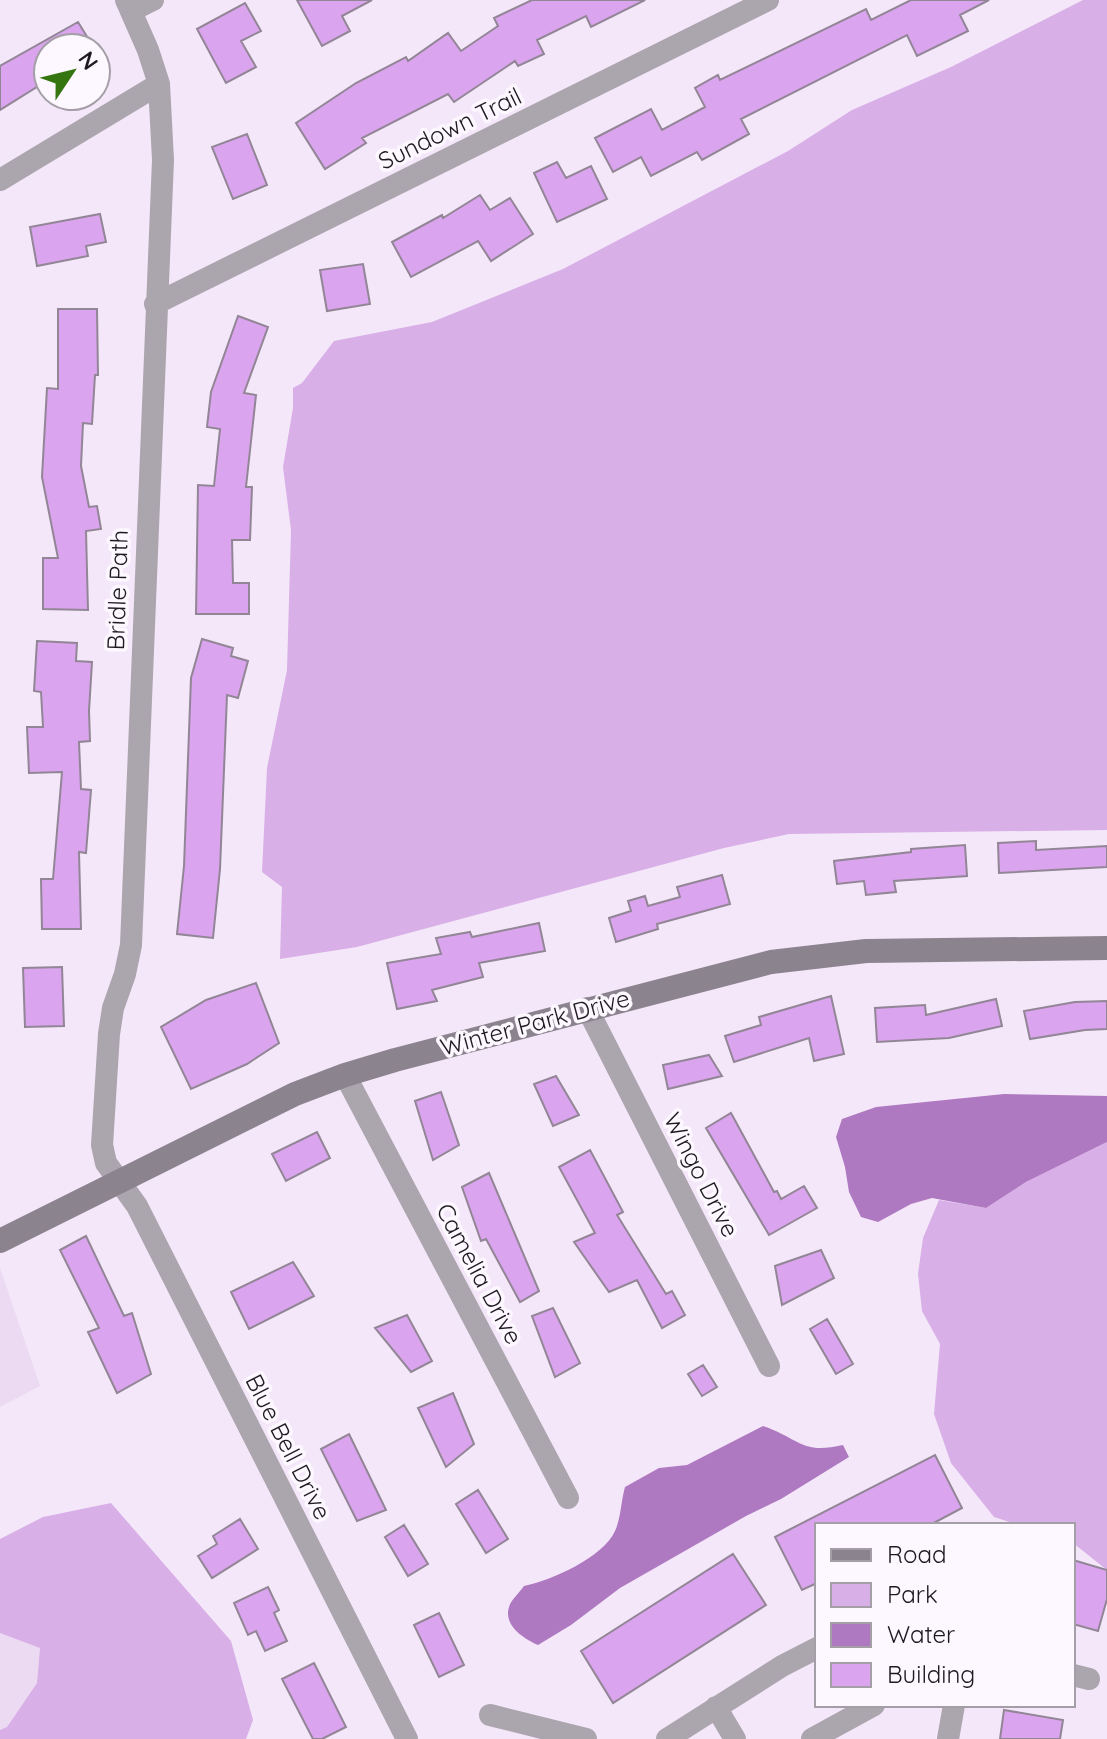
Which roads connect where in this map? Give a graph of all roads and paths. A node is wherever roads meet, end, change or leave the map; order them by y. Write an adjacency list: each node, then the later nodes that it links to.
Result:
1 (153, 0): 3 (street)
2 (768, 0): 6 (street, Sundown Trail)
3 (128, 6): 4 (street, Bridle Path)
4 (159, 84): 5 (street); 6 (street, Bridle Path)
5 (0, 180)
6 (155, 304): 10 (street, Bridle Path)
7 (1107, 948): 8 (street, Winter Park Drive)
8 (587, 1008): 9 (street, Winter Park Drive); 12 (street, Wingo Drive)
9 (345, 1075): 10 (street, Winter Park Drive); 13 (street, Camelia Drive)
10 (117, 1181): 11 (street, Winter Park Drive); 19 (street, Blue Bell Drive)
11 (0, 1241)
12 (769, 1366)
13 (568, 1498)
14 (815, 1649): 15 (street)
15 (716, 1707): 21 (street); 22 (street)
16 (870, 1707): 23 (street)
17 (954, 1707): 24 (street)
18 (490, 1715): 20 (street)
19 (407, 1739)
20 (586, 1739)
21 (667, 1739)
22 (735, 1739)
23 (812, 1739)
24 (948, 1739)

